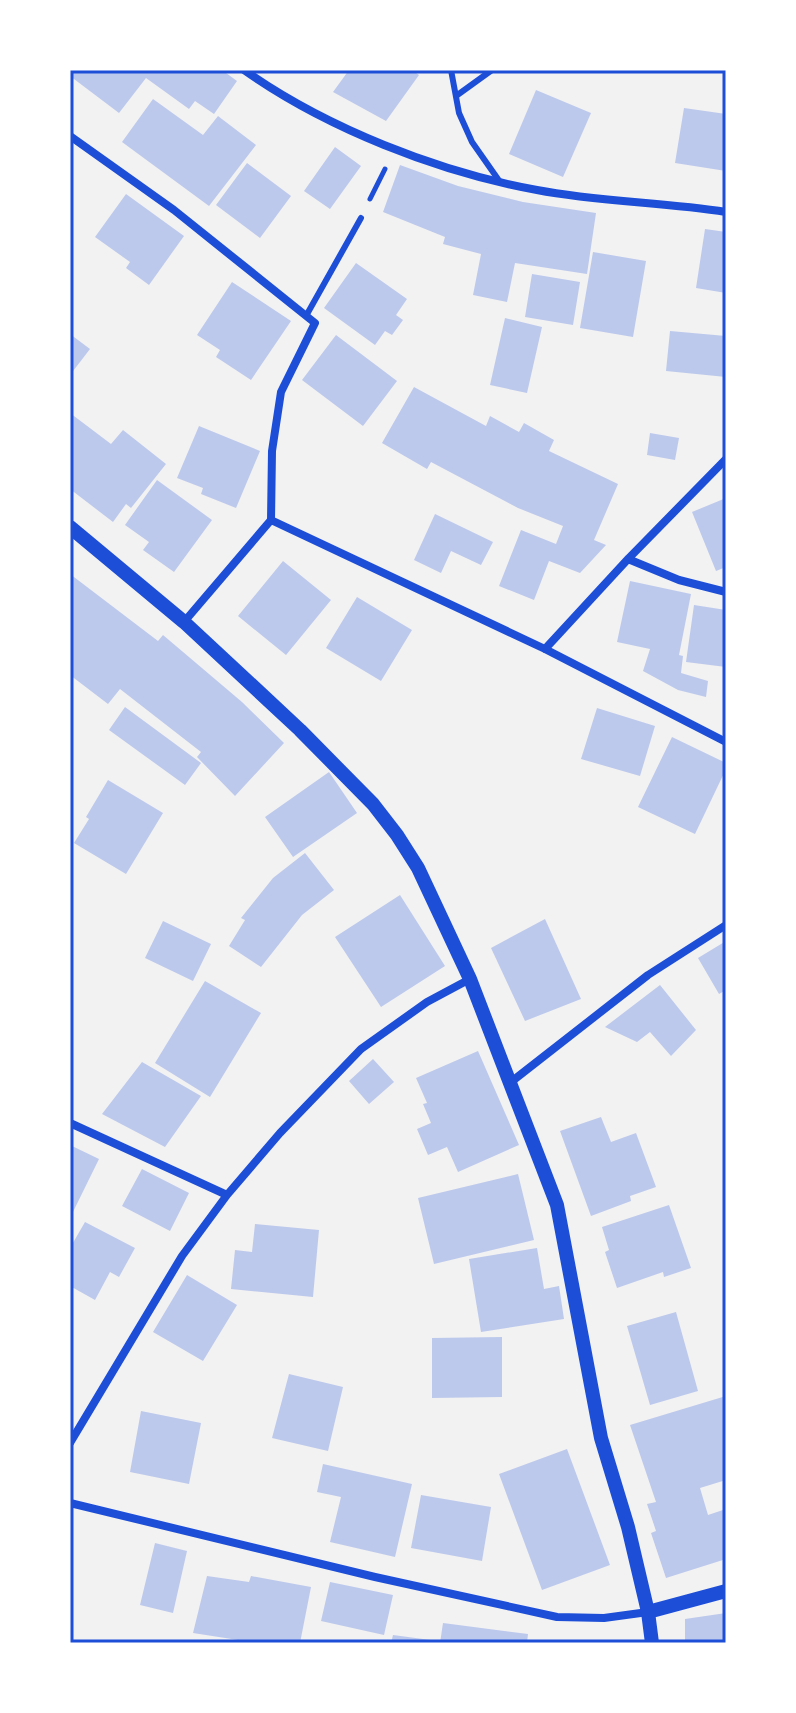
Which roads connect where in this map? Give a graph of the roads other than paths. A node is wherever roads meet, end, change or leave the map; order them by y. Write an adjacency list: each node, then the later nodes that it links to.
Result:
1 (244, 70): 6 (street)
2 (451, 70): 4 (lane)
3 (492, 70): 4 (lane)
4 (456, 96): 6 (lane)
5 (70, 136): 9 (street)
6 (500, 182): 7 (street)
7 (726, 212)
8 (361, 218): 9 (lane)
9 (306, 316): 11 (street)
10 (726, 459): 13 (street)
11 (271, 520): 15 (street); 16 (street)
12 (70, 527): 15 (street)
13 (628, 559): 14 (street); 16 (street)
14 (726, 592)
15 (184, 622): 19 (street)
16 (545, 649): 17 (street)
17 (726, 742)
18 (726, 925): 20 (street)
19 (470, 979): 20 (street); 22 (street)
20 (511, 1082): 26 (street)
21 (70, 1123): 22 (street)
22 (227, 1195): 23 (street)
23 (70, 1443)
24 (70, 1503): 26 (street)
25 (726, 1591): 26 (street)
26 (648, 1612): 27 (street)
27 (652, 1643)

